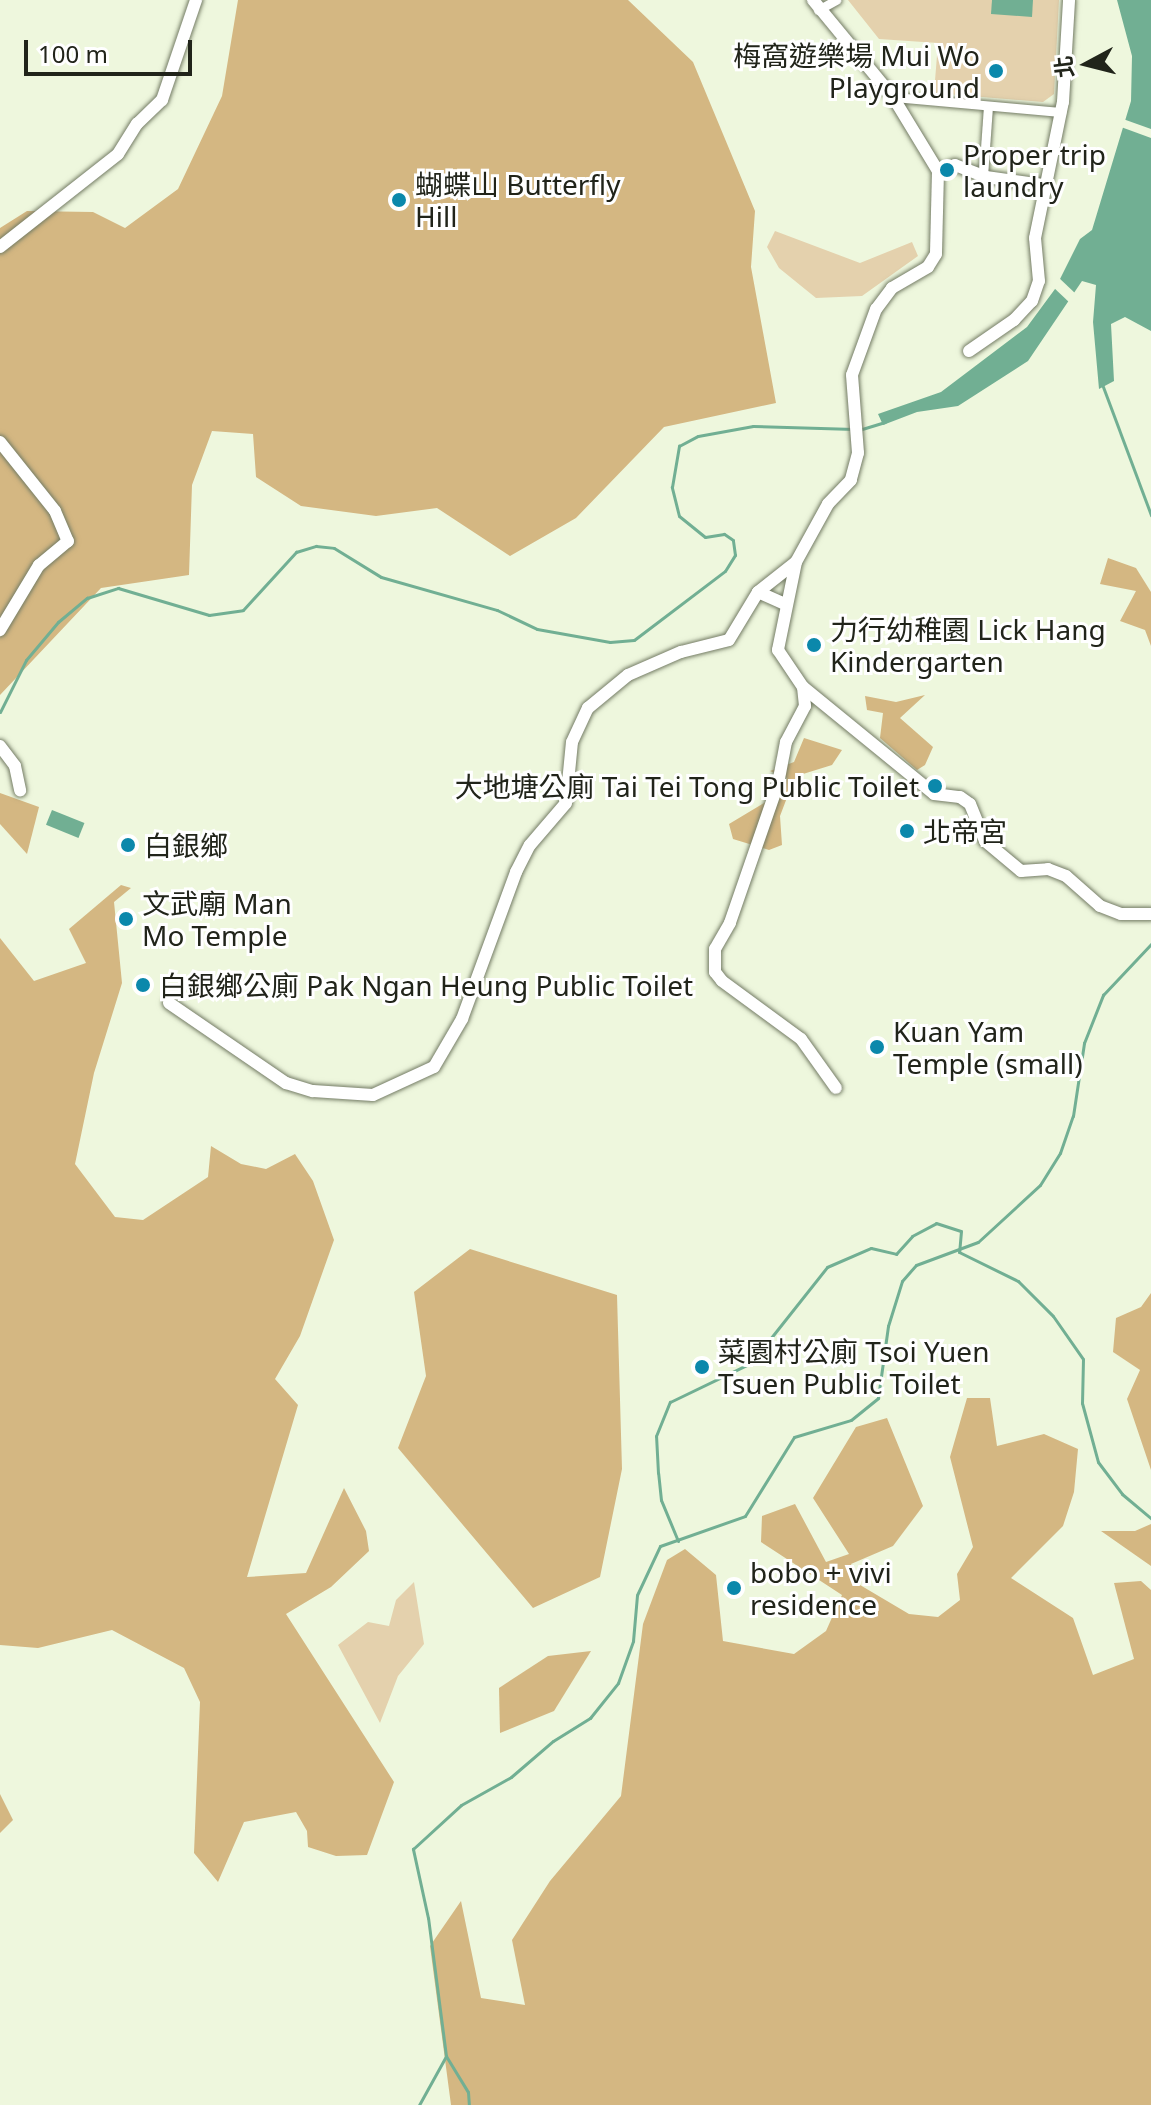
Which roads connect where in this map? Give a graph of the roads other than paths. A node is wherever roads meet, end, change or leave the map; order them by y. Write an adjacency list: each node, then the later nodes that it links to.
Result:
1 (196, 0): 11 (street)
2 (836, 0): 4 (street)
3 (1069, 0): 7 (street)
4 (815, 5): 5 (street)
5 (893, 97): 6 (street); 8 (street)
6 (988, 106): 7 (street); 9 (street)
7 (1061, 112): 10 (street)
8 (938, 171): 9 (street); 14 (street)
9 (983, 176): 10 (street)
10 (1044, 185): 12 (street)
11 (0, 247)
12 (969, 351)
13 (0, 442): 17 (street)
14 (796, 562): 15 (street); 16 (street)
15 (758, 592): 16 (street); 24 (street)
16 (785, 604): 18 (street)
17 (0, 630)
18 (803, 687): 19 (street); 20 (street)
19 (832, 710): 20 (street); 23 (street)
20 (802, 715): 25 (street)
21 (1, 747): 22 (street)
22 (20, 790)
23 (1151, 914)
24 (169, 1003)
25 (836, 1088)

